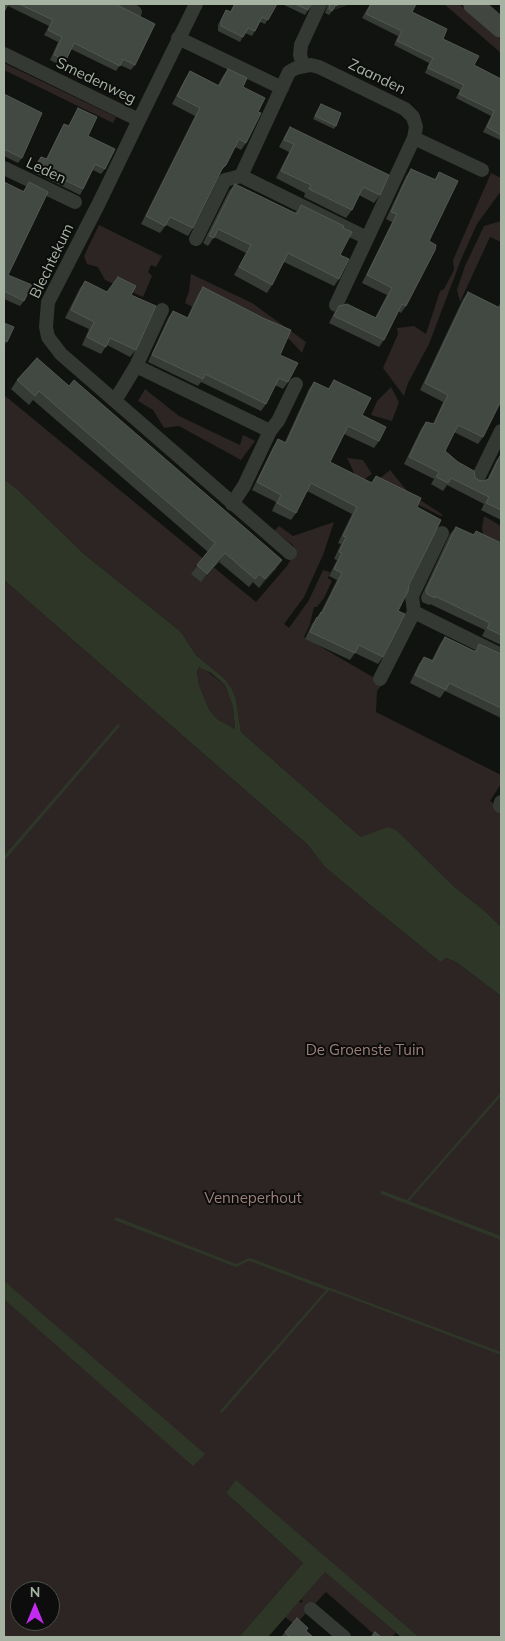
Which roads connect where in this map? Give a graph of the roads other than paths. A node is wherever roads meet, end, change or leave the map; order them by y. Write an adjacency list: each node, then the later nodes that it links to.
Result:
1 (118, 4): 5 (street)
2 (196, 4): 7 (street, Smedenweg)
3 (320, 4): 9 (street)
4 (473, 4): 6 (street)
5 (135, 12)
6 (501, 28)
7 (178, 38): 10 (street); 11 (street, Smedenweg)
8 (4, 54): 11 (street, Smedenweg)
9 (303, 65): 10 (street); 12 (street, Zaanden)
10 (282, 88): 15 (street)
11 (139, 120): 23 (street, Blechtekum)
12 (414, 138): 14 (street); 17 (street)
13 (4, 168): 16 (street, Leden)
14 (482, 170)
15 (241, 176): 17 (street); 18 (street)
16 (75, 202)
17 (368, 238): 19 (street)
18 (196, 239)
19 (341, 303)
20 (162, 310): 21 (street)
21 (136, 366): 23 (street); 24 (street)
22 (296, 384): 24 (street)
23 (114, 400): 27 (street, Blechtekum)
24 (270, 431): 27 (street)
25 (501, 431): 26 (street)
26 (477, 480)
27 (232, 504): 29 (street, Blechtekum)
28 (442, 533): 30 (street)
29 (290, 553)
30 (414, 612): 31 (street); 32 (street)
31 (501, 655)
32 (380, 679)
33 (312, 1609): 34 (street)
34 (344, 1637)

